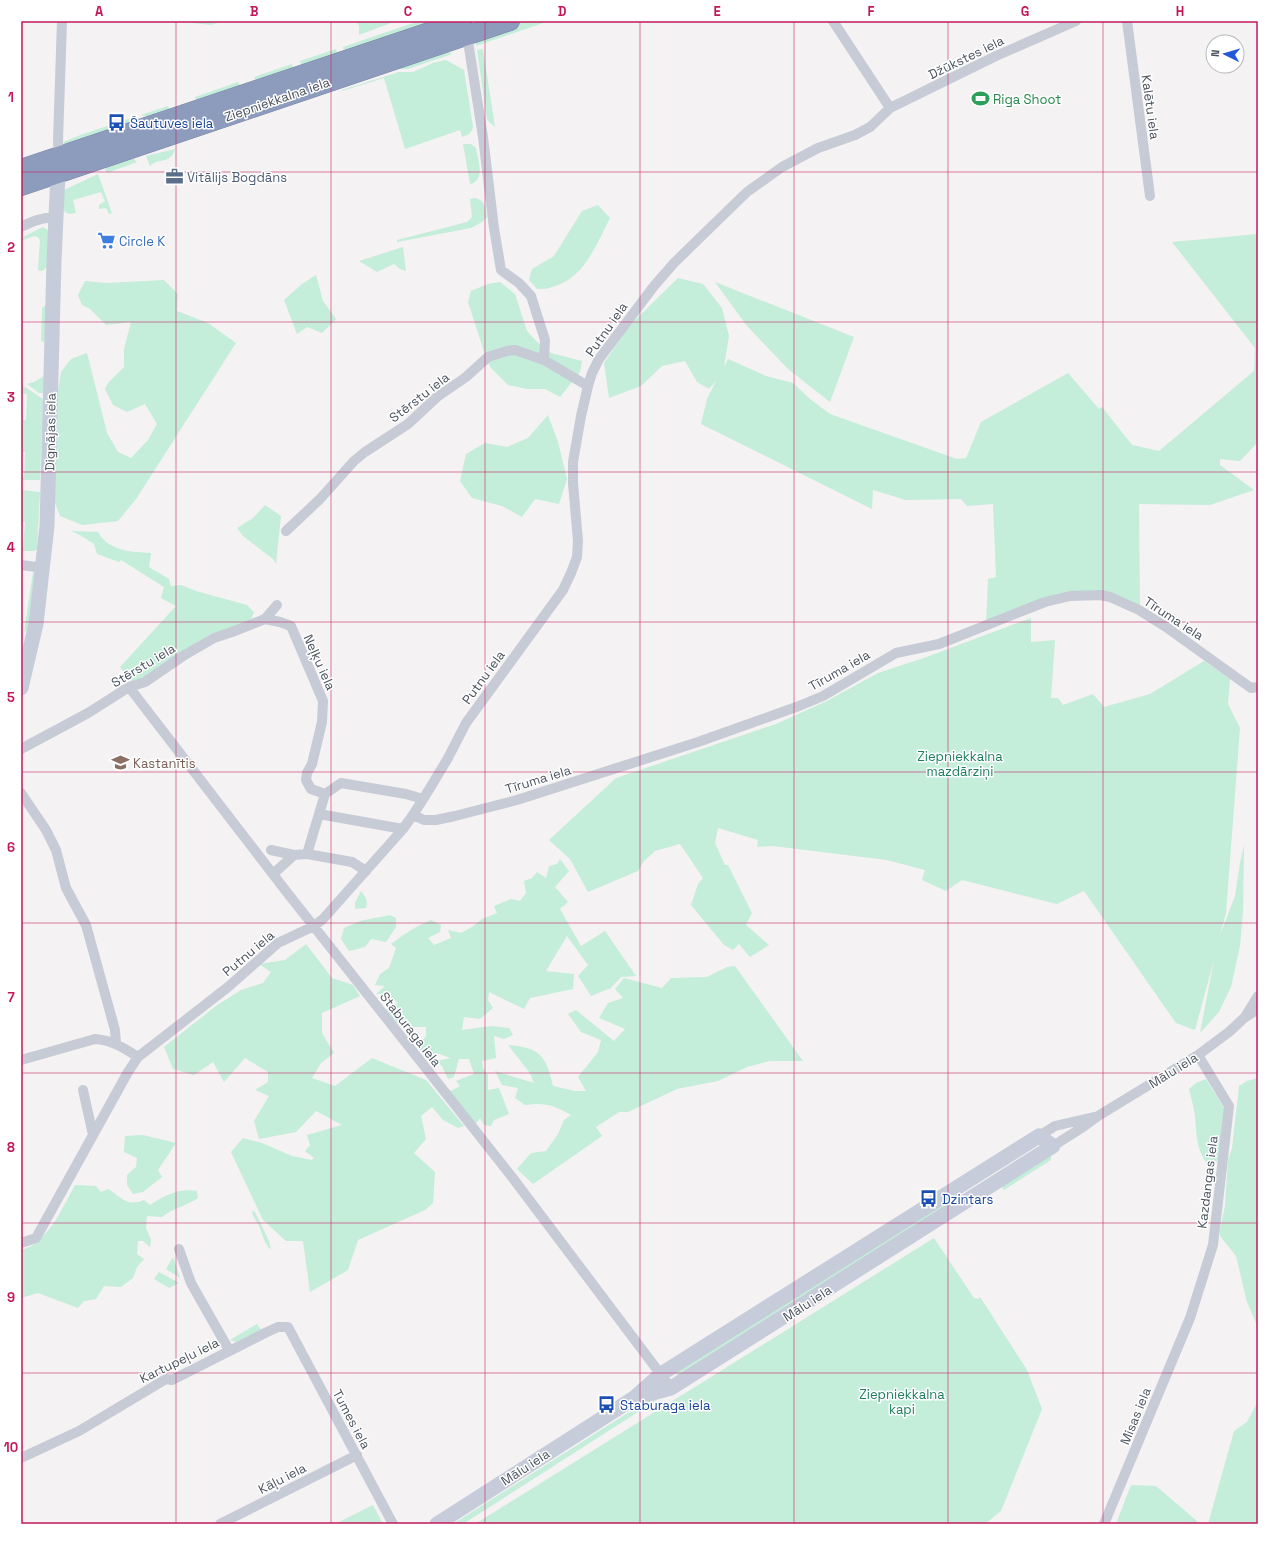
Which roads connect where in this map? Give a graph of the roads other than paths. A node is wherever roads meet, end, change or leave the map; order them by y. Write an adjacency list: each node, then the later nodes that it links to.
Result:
1 (62, 21): 8 (street)
2 (510, 21): 6 (highway, Ziepniekkalna iela)
3 (833, 21): 7 (street)
4 (1076, 21): 7 (street, Džūkstes iela)
5 (1127, 21): 11 (street, Kalētu iela)
6 (466, 26): 8 (highway, Ziepniekkalna iela); 14 (street)
7 (890, 108): 15 (street, Putnu iela)
8 (59, 165): 9 (highway, Ziepniekkalna iela); 10 (highway, Ziepniekkalna iela); 12 (street, Dignājas iela)
9 (21, 168)
10 (21, 186)
11 (1150, 196)
12 (56, 218): 13 (street); 18 (street, Dignājas iela)
13 (21, 227)
14 (544, 360): 15 (street, Stērstu iela); 16 (street, Stērstu iela)
15 (588, 386): 27 (street, Putnu iela)
16 (286, 531)
17 (21, 565): 18 (street)
18 (44, 568): 23 (street, Dignājas iela)
19 (277, 605): 20 (street, Stērstu iela)
20 (265, 619): 21 (street, Stērstu iela); 26 (street, Neļķu iela)
21 (129, 687): 24 (street, Stērstu iela); 35 (street, Staburaga iela)
22 (1258, 687): 29 (street, Tīruma iela)
23 (21, 688)
24 (21, 748)
25 (21, 793): 40 (street)
26 (325, 794): 27 (street); 28 (street)
27 (423, 799): 29 (street, Putnu iela)
28 (319, 814): 30 (street); 32 (street)
29 (413, 815): 30 (street, Putnu iela)
30 (403, 829): 34 (street, Putnu iela)
31 (271, 850): 33 (street)
32 (306, 854): 33 (street); 34 (street)
33 (294, 855): 35 (street)
34 (366, 871): 36 (street, Putnu iela)
35 (273, 874): 36 (street, Staburaga iela)
36 (314, 926): 42 (street, Putnu iela); 56 (street, Staburaga iela)
37 (1258, 996): 39 (street, Mālu iela)
38 (1258, 1009): 39 (street, Mālu iela)
39 (1244, 1018): 41 (street, Mālu iela)
40 (116, 1043): 42 (street); 43 (street)
41 (1198, 1055): 45 (street, Mālu iela); 53 (street, Kazdangas iela)
42 (138, 1056): 46 (street, Putnu iela)
43 (21, 1060)
44 (83, 1090): 46 (street)
45 (1098, 1116): 47 (street, Mālu iela); 48 (street, Mālu iela)
46 (93, 1135): 51 (street, Putnu iela)
47 (1039, 1136): 48 (street); 49 (street, Mālu iela)
48 (1053, 1146): 50 (street, Mālu iela)
49 (966, 1182): 50 (street); 56 (street, Mālu iela)
50 (976, 1196): 57 (street, Mālu iela)
51 (21, 1243)
52 (179, 1249): 55 (street)
53 (1190, 1318): 64 (street, Misas iela)
54 (288, 1327): 55 (street, Kartupeļu iela); 59 (street, Tumes iela)
55 (230, 1350): 60 (street, Kartupeļu iela)
56 (661, 1374): 57 (street, Staburaga iela); 58 (street, Mālu iela)
57 (671, 1388): 58 (street, Mālu iela)
58 (634, 1398): 63 (street, Mālu iela)
59 (356, 1454): 61 (street, Kāļu iela); 62 (street, Tumes iela)
60 (21, 1458)
61 (220, 1524)
62 (393, 1524)
63 (437, 1524)
64 (1104, 1524)

